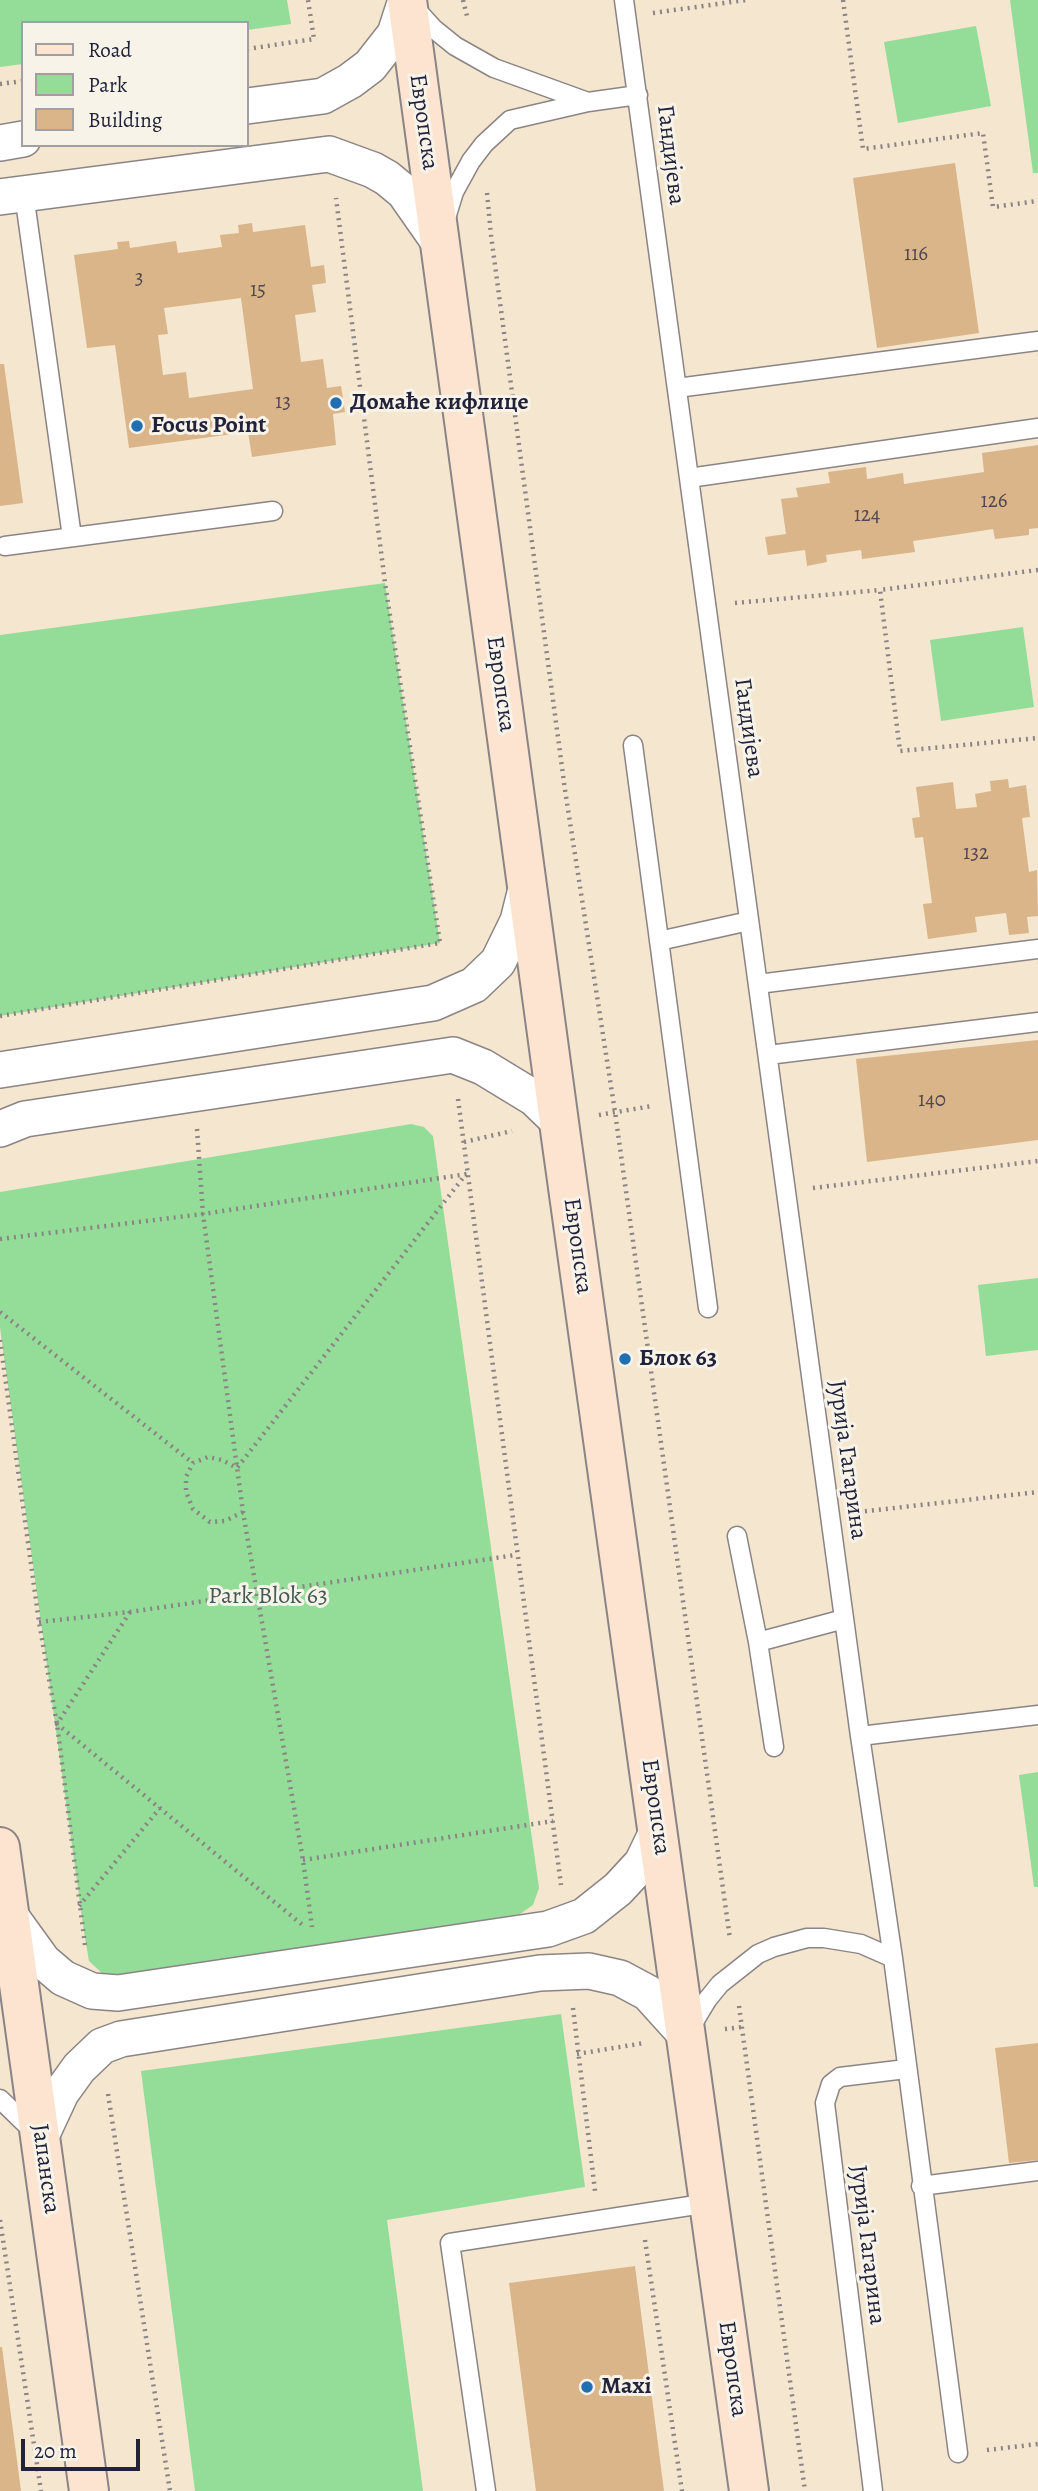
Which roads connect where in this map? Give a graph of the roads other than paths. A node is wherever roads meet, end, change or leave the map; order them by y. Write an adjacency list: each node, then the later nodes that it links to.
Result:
1 (407, 0): 4 (lane, Гандијева); 5 (street); 9 (street, Европска)
2 (625, 8): 3 (lane, Гандијева)
3 (638, 95): 4 (lane, Гандијева); 11 (lane, Гандијева)
4 (589, 102): 9 (lane, Гандијева)
5 (248, 106)
6 (21, 139): 7 (street)
7 (0, 143)
8 (12, 195): 9 (street); 15 (lane)
9 (439, 242): 18 (street, Европска)
10 (1038, 341): 11 (lane)
11 (677, 388): 13 (lane, Гандијева)
12 (1038, 428): 13 (lane)
13 (689, 478): 19 (lane, Гандијева)
14 (273, 512): 15 (lane)
15 (72, 537): 16 (lane)
16 (5, 546)
17 (633, 745): 20 (lane)
18 (528, 883): 25 (street); 26 (street, Европска)
19 (749, 921): 20 (lane); 22 (lane, Гандијева)
20 (659, 941): 29 (lane)
21 (1038, 949): 22 (lane)
22 (758, 984): 24 (lane, Гандијева)
23 (1038, 1021): 24 (lane)
24 (768, 1055): 28 (lane, Гандијева)
25 (0, 1070)
26 (557, 1122): 27 (street); 36 (street, Европска)
27 (0, 1129)
28 (786, 1191): 31 (lane, Јурија Гагарина)
29 (708, 1308)
30 (737, 1536): 32 (lane)
31 (844, 1619): 32 (lane); 34 (lane, Јурија Гагарина)
32 (758, 1642): 35 (lane)
33 (1038, 1715): 34 (lane)
34 (860, 1736): 39 (lane, Јурија Гагарина)
35 (774, 1747)
36 (658, 1830): 38 (street); 40 (street, Европска)
37 (0, 1847): 38 (street, Јапанска)
38 (5, 1921): 43 (street, Јапанска)
39 (893, 1958): 40 (lane); 41 (lane, Јурија Гагарина)
40 (703, 2033): 43 (street); 46 (street, Европска)
41 (906, 2069): 45 (lane, Јурија Гагарина); 51 (lane, Јурија Гагарина)
42 (0, 2099): 43 (lane)
43 (40, 2138): 48 (street, Јапанска)
44 (1038, 2171): 45 (lane)
45 (921, 2186): 47 (lane, Јурија Гагарина)
46 (709, 2203): 49 (lane); 50 (street, Европска)
47 (958, 2453)
48 (89, 2491)
49 (486, 2491)
50 (750, 2491)
51 (873, 2491)

